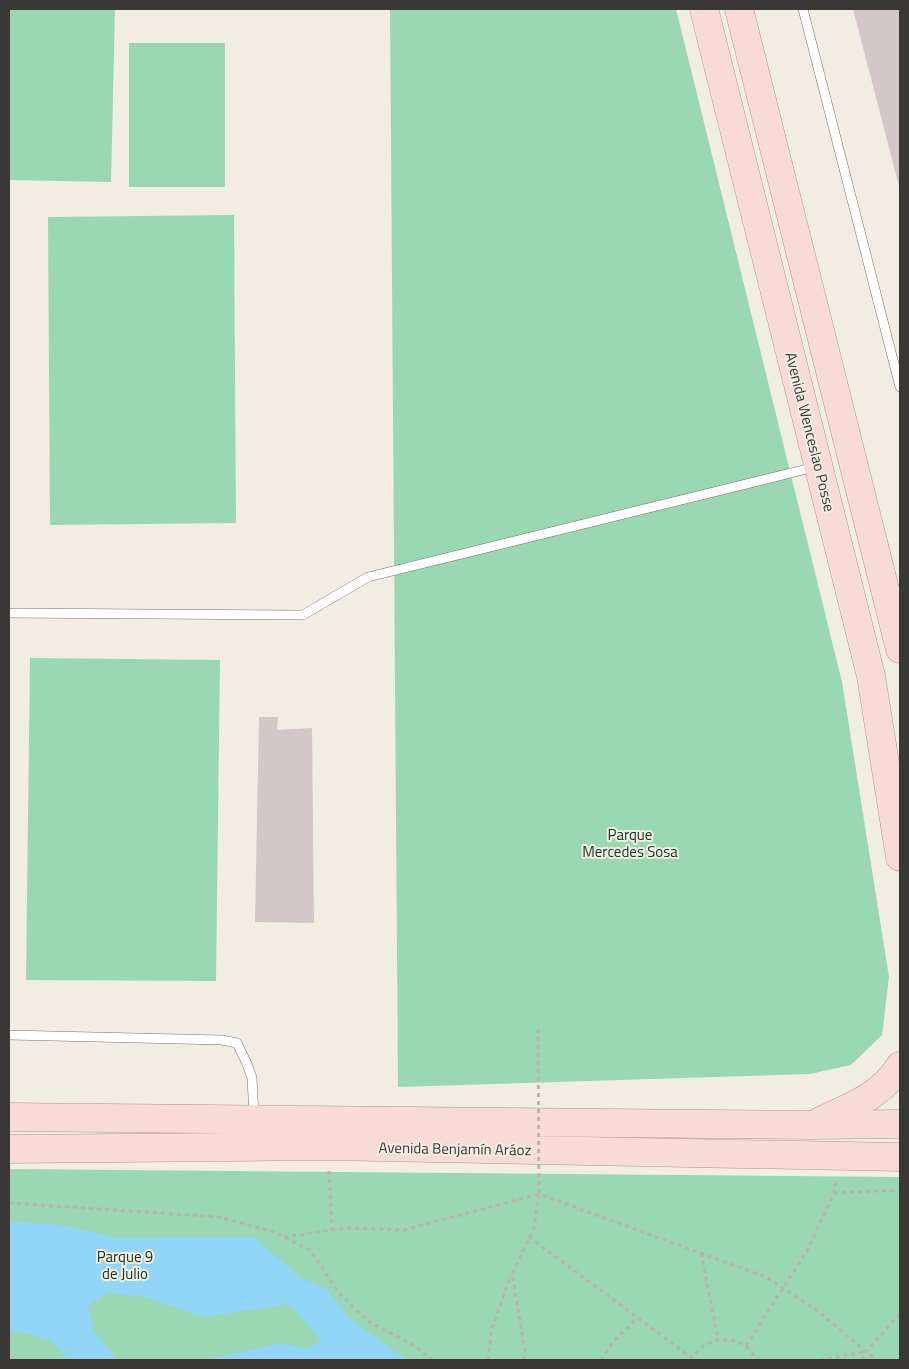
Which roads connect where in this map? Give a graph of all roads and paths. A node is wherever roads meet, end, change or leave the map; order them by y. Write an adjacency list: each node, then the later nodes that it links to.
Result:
1 (704, 9): 5 (main road, Avenida Wenceslao Posse)
2 (739, 9): 7 (main road)
3 (803, 9): 4 (lane)
4 (900, 387)
5 (818, 466): 6 (lane); 8 (main road, Avenida Wenceslao Posse)
6 (9, 613)
7 (900, 649)
8 (900, 857)
9 (538, 1028): 22 (path, bridge)
10 (9, 1035): 13 (lane)
11 (900, 1066): 15 (main road)
12 (9, 1117): 13 (main road, Avenida Benjamín Aráoz)
13 (254, 1119): 15 (main road, Avenida Benjamín Aráoz)
14 (900, 1124): 15 (main road, Avenida Benjamín Aráoz)
15 (810, 1125)
16 (328, 1146): 17 (main road, Avenida Benjamín Aráoz); 18 (main road, Avenida Benjamín Aráoz); 24 (path)
17 (9, 1149)
18 (842, 1156): 19 (main road, Avenida Benjamín Aráoz); 21 (path)
19 (900, 1157)
20 (900, 1190): 21 (path)
21 (834, 1193): 29 (path)
22 (539, 1194): 24 (path); 26 (path); 27 (path)
23 (9, 1203): 25 (path)
24 (332, 1230): 25 (path)
25 (284, 1237): 36 (path)
26 (529, 1238): 28 (path); 31 (path)
27 (701, 1254): 29 (path); 32 (path)
28 (512, 1274): 37 (path); 38 (path)
29 (784, 1289): 33 (path); 34 (path)
30 (900, 1314): 34 (path)
31 (637, 1318): 35 (path); 39 (path)
32 (718, 1340): 33 (path); 35 (path)
33 (746, 1346): 40 (path)
34 (865, 1352): 41 (path); 42 (path); 43 (path)
35 (692, 1359)
36 (432, 1360)
37 (488, 1360)
38 (524, 1360)
39 (601, 1360)
40 (758, 1360)
41 (820, 1360)
42 (862, 1360)
43 (876, 1360)

